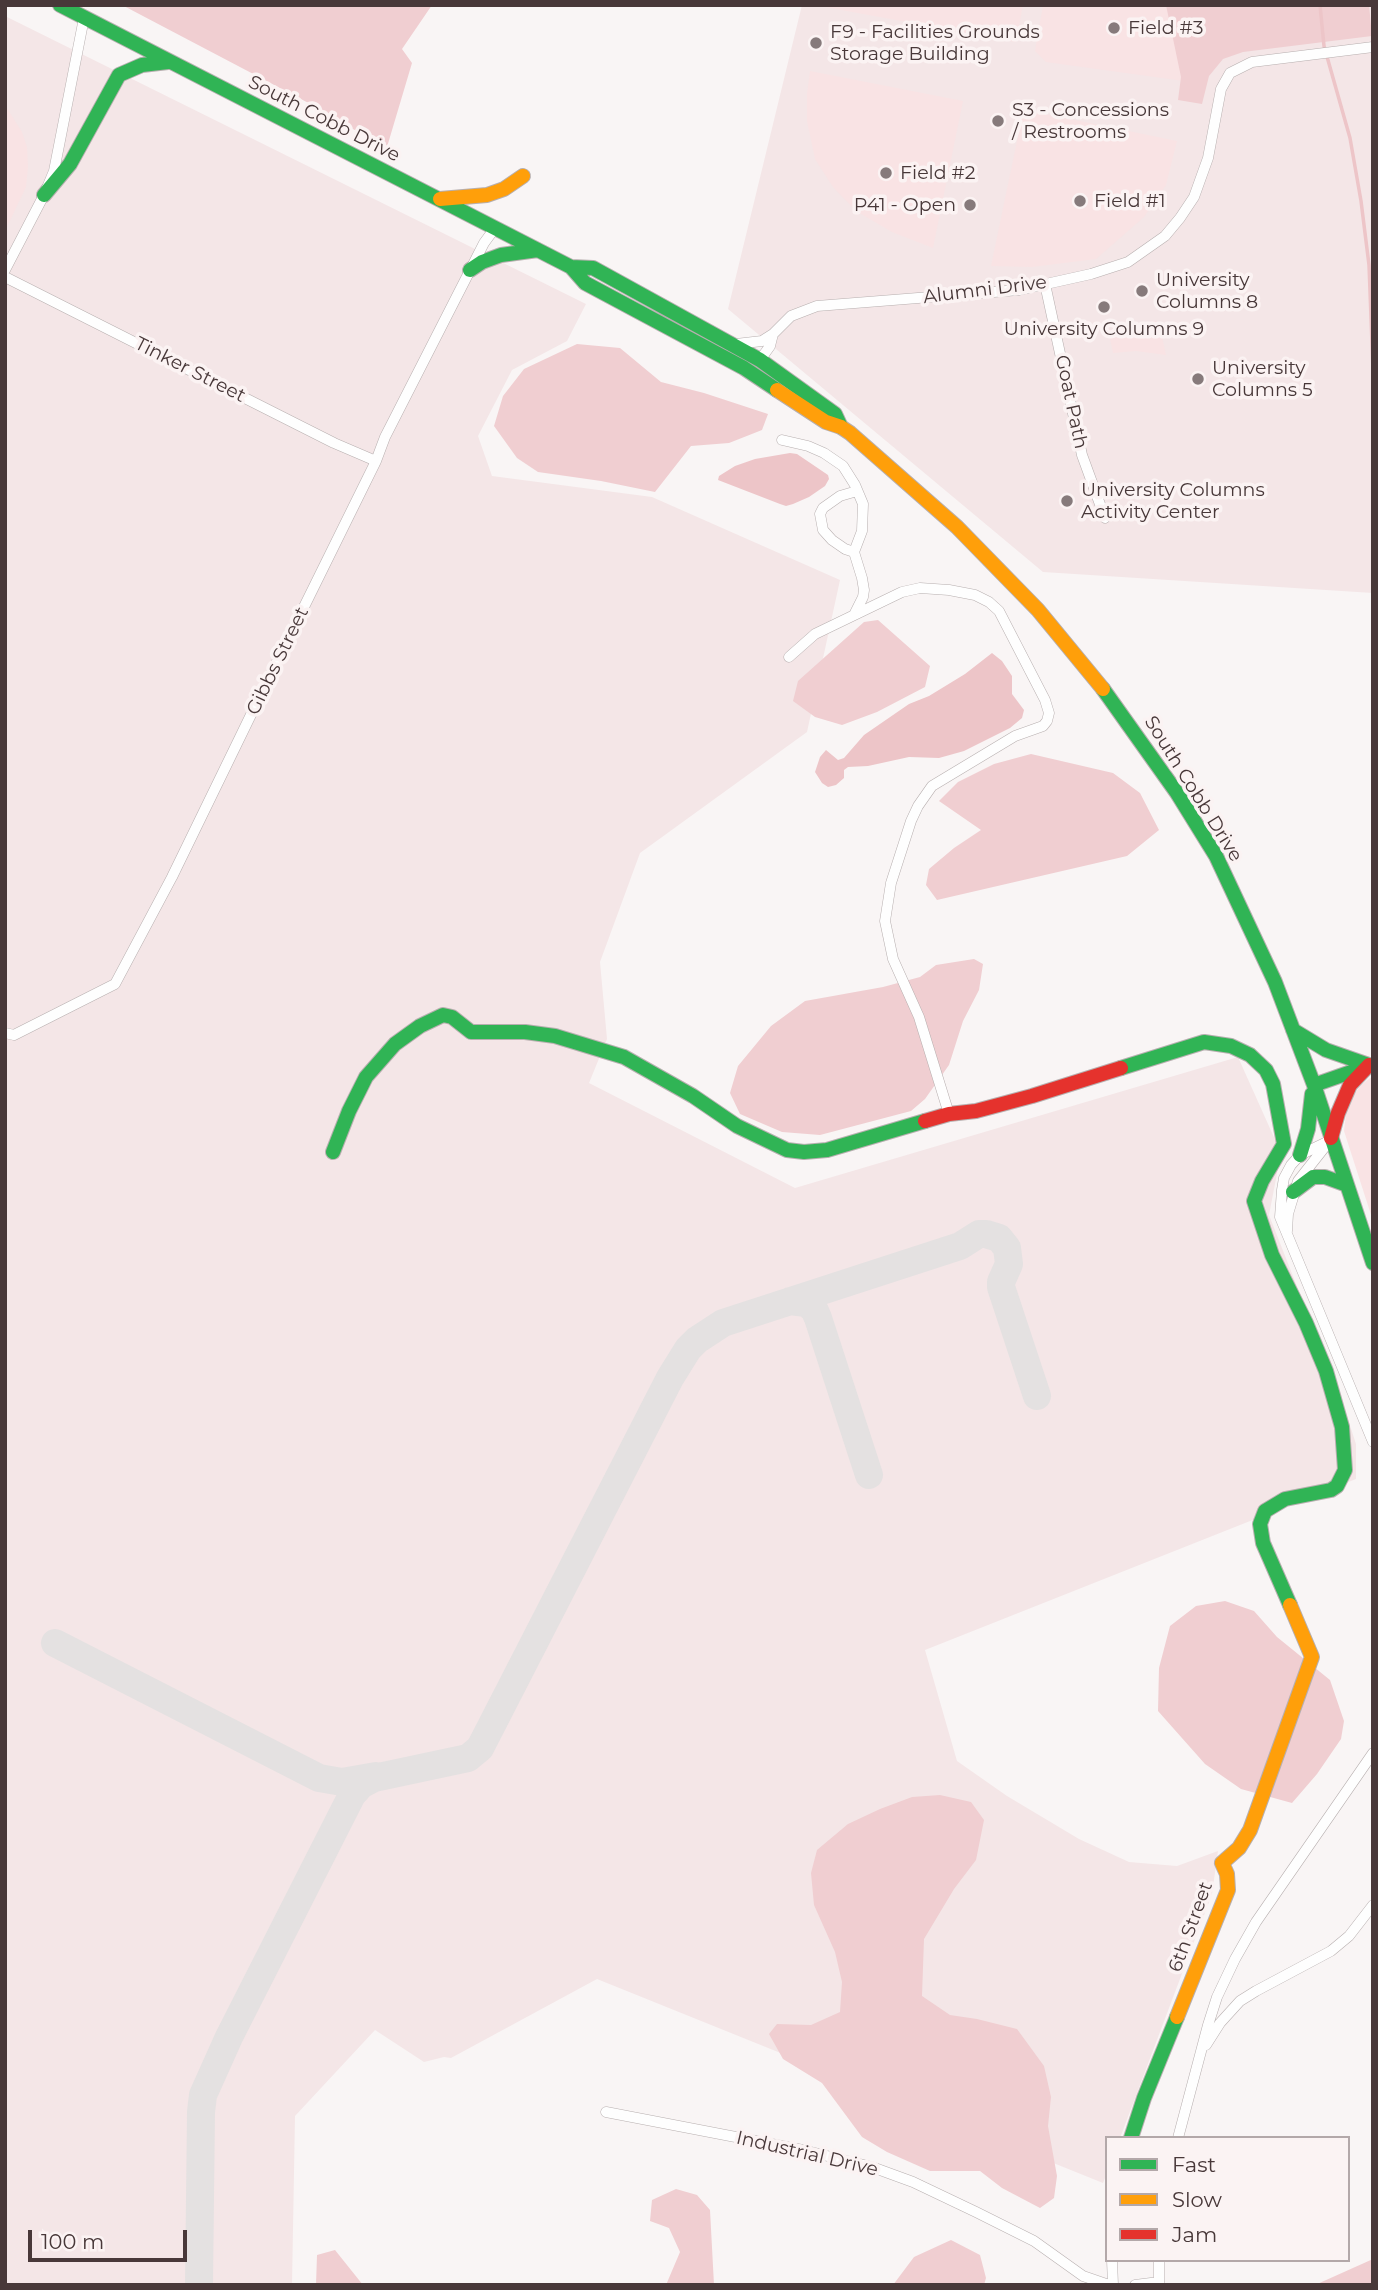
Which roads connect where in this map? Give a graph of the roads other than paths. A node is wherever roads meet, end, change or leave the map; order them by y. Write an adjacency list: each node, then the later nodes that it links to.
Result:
1 (60, 5): 2 (main road, South Cobb Drive)
2 (85, 12): 4 (main road, South Cobb Drive); 6 (street)
3 (1369, 47): 14 (street, Alumni Drive)
4 (170, 62): 6 (main road); 7 (main road, South Cobb Drive)
5 (523, 176): 7 (main road)
6 (44, 195): 11 (street)
7 (438, 199): 8 (main road, South Cobb Drive)
8 (495, 228): 9 (main road, South Cobb Drive); 12 (street, Gibbs Street)
9 (538, 250): 10 (main road, South Cobb Drive); 12 (main road)
10 (571, 267): 16 (main road, South Cobb Drive); 18 (main road, South Cobb Drive)
11 (5, 270)
12 (470, 270): 21 (street, Gibbs Street)
13 (5, 277): 21 (street, Tinker Street)
14 (1045, 284): 15 (street, Alumni Drive); 23 (street, Goat Path)
15 (773, 334): 16 (street, Alumni Drive); 17 (street, Alumni Drive)
16 (734, 345): 17 (main road, South Cobb Drive)
17 (760, 359): 18 (main road); 19 (main road, South Cobb Drive)
18 (744, 368): 19 (main road, South Cobb Drive)
19 (841, 427): 27 (main road, South Cobb Drive)
20 (782, 440): 22 (street)
21 (376, 461): 28 (street, Gibbs Street)
22 (857, 491): 24 (street); 24 (street)
23 (1105, 518)
24 (854, 552): 25 (street)
25 (854, 616): 26 (street); 31 (street)
26 (789, 657)
27 (1293, 1030): 29 (main road); 30 (main road, South Cobb Drive)
28 (5, 1033)
29 (1371, 1065): 30 (main road); 32 (main road)
30 (1314, 1085): 32 (main road, South Cobb Drive); 34 (main road)
31 (948, 1114): 33 (main road); 44 (main road, 6th Street)
32 (1331, 1140): 34 (street); 35 (main road, South Cobb Drive); 36 (street)
33 (333, 1152)
34 (1300, 1155): 37 (street)
35 (1347, 1185): 36 (main road); 38 (main road, South Cobb Drive)
36 (1293, 1192): 37 (street)
37 (1287, 1234): 39 (street)
38 (1373, 1263)
39 (1373, 1442)
40 (1373, 1753): 42 (street)
41 (1373, 1905): 42 (street)
42 (1200, 2054): 45 (street)
43 (606, 2112): 49 (street, Industrial Drive)
44 (1132, 2136)
45 (1179, 2136)
46 (1112, 2262): 49 (street)
47 (1159, 2262): 48 (street)
48 (1160, 2283): 50 (street)
49 (1111, 2285)
50 (1135, 2285)

